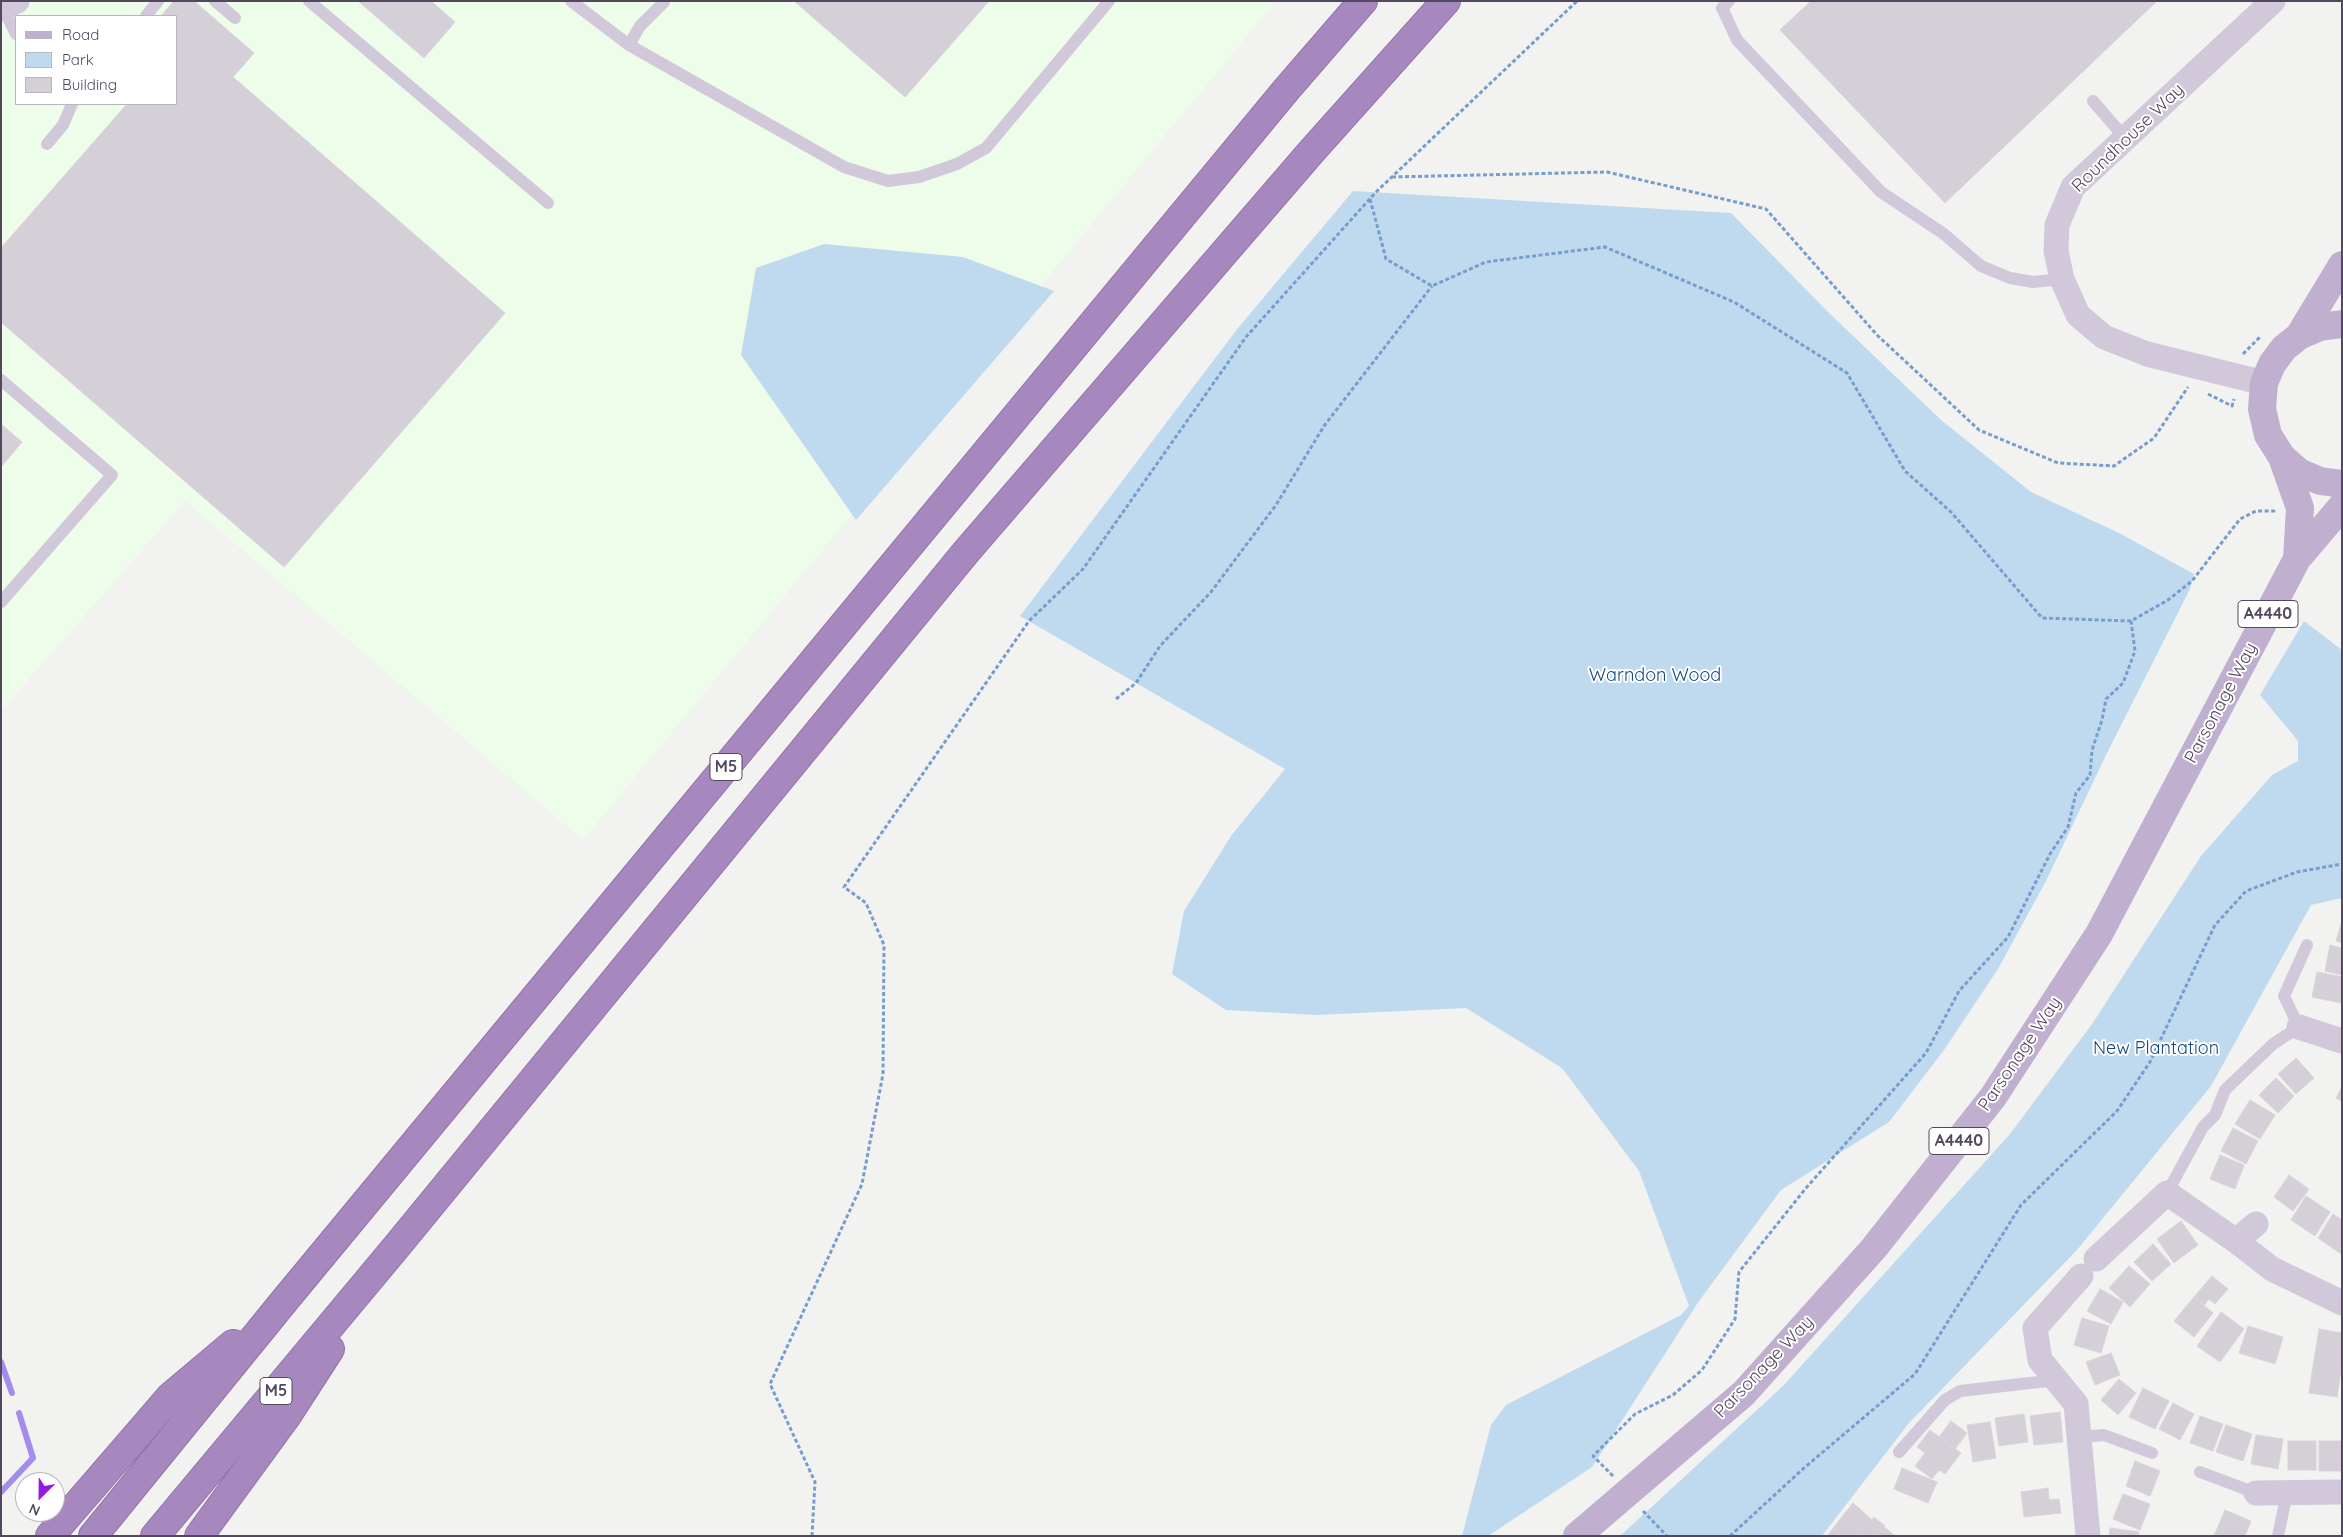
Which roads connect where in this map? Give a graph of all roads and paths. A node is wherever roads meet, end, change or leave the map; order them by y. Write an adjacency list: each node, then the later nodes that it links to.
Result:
1 (158, 1): 13 (lane)
2 (215, 1): 14 (lane)
3 (309, 1): 23 (lane)
4 (571, 1): 16 (lane)
5 (1109, 1): 16 (lane)
6 (1363, 1): 51 (highway, M5)
7 (1446, 1): 50 (highway, M5)
8 (1577, 1): 21 (path)
9 (1730, 1): 25 (lane)
10 (2273, 1): 19 (street, Roundhouse Way)
11 (664, 2): 16 (lane)
12 (7, 6): 15 (lane)
13 (147, 15)
14 (234, 18)
15 (15, 31)
16 (629, 45)
17 (2092, 101): 19 (lane)
18 (72, 105): 20 (lane)
19 (2125, 138): 25 (street, Roundhouse Way)
20 (47, 144)
21 (1391, 177): 22 (path); 33 (path)
22 (1370, 199): 26 (path); 67 (path)
23 (548, 203)
24 (2342, 265): 29 (main road)
25 (2062, 279): 30 (street, Roundhouse Way)
26 (1432, 286): 41 (path); 42 (path)
27 (2342, 324): 29 (main road)
28 (2263, 334): 30 (path)
29 (2299, 336): 32 (main road)
30 (2238, 376): 32 (street, Roundhouse Way); 34 (path)
31 (1, 380): 40 (lane)
32 (2264, 383): 35 (main road)
33 (2190, 385)
34 (2207, 393)
35 (2282, 457): 36 (main road); 39 (main road, Parsonage Way / A4440)
36 (2342, 484)
37 (2342, 506): 39 (main road, Parsonage Way / A4440)
38 (2272, 512): 41 (path)
39 (2296, 559): 68 (main road, Parsonage Way / A4440)
40 (1, 602)
41 (2132, 621): 58 (path)
42 (1116, 699)
43 (2342, 864): 70 (path)
44 (2307, 945): 45 (lane)
45 (2299, 1027): 46 (street); 47 (lane)
46 (2342, 1041)
47 (2167, 1193): 49 (street); 53 (street)
48 (2256, 1224): 49 (street)
49 (2236, 1241): 52 (street)
50 (397, 1246): 65 (highway, M5); 66 (highway, M5)
51 (284, 1300): 63 (highway, M5); 64 (highway, M5)
52 (2342, 1303)
53 (2056, 1380): 54 (street); 55 (lane)
54 (2080, 1437): 56 (lane); 71 (street)
55 (1899, 1452)
56 (2152, 1452)
57 (2200, 1472): 61 (lane)
58 (1612, 1476)
59 (2287, 1492): 60 (street); 61 (street); 72 (lane)
60 (2342, 1492)
61 (2256, 1493)
62 (1642, 1509): 69 (path)
63 (50, 1536)
64 (93, 1536)
65 (155, 1536)
66 (199, 1536)
67 (812, 1536)
68 (1577, 1536)
69 (1667, 1536)
70 (1730, 1536)
71 (2088, 1536)
72 (2278, 1536)

